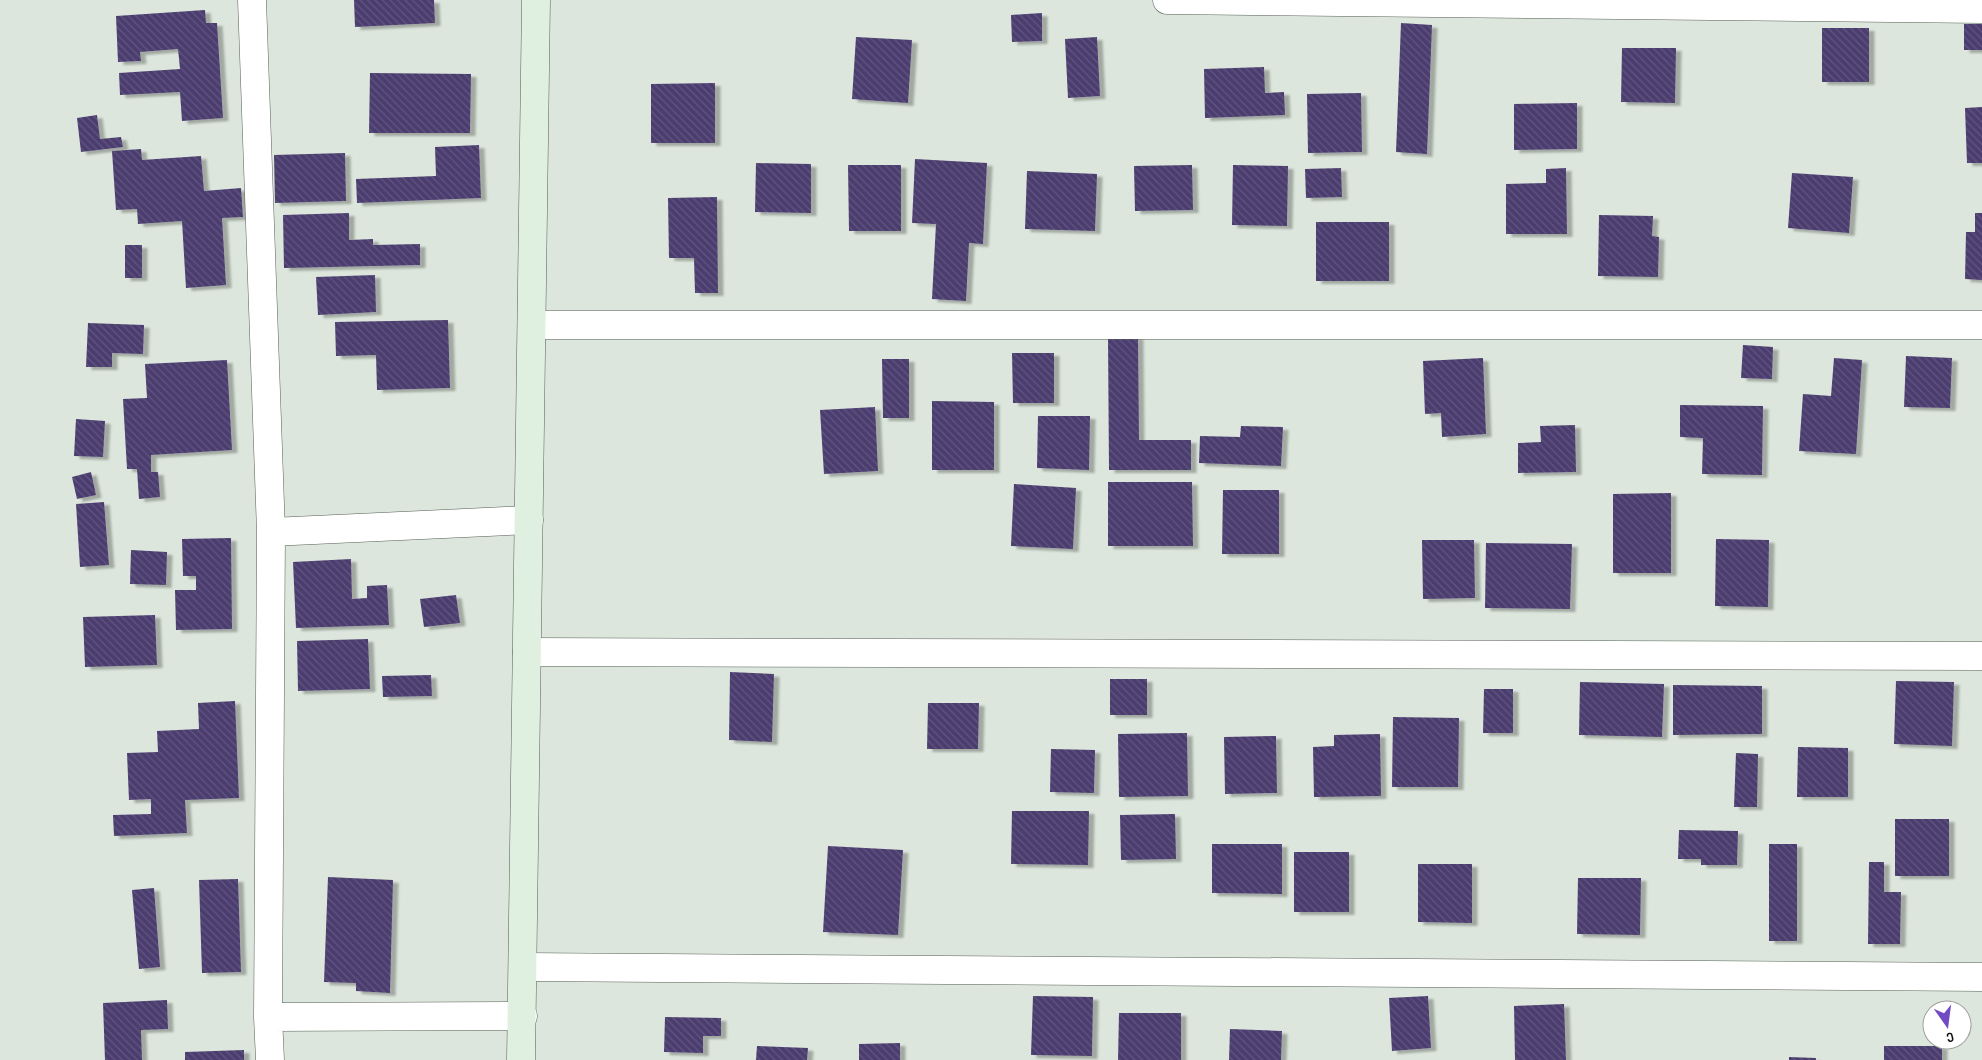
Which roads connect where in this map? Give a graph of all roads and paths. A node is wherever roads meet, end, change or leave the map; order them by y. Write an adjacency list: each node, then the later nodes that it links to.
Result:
1 (252, 0): 8 (street)
2 (536, 0): 6 (street)
3 (1167, 0): 4 (street)
4 (1982, 8)
5 (1982, 325): 6 (street)
6 (532, 326): 7 (street)
7 (529, 520): 8 (street); 9 (street)
8 (271, 532): 13 (street)
9 (527, 652): 10 (street); 11 (street)
10 (1982, 656)
11 (523, 967): 12 (street); 14 (street)
12 (1982, 977)
13 (268, 1016): 14 (street); 15 (street)
14 (523, 1016): 16 (street)
15 (270, 1060)
16 (521, 1060)

